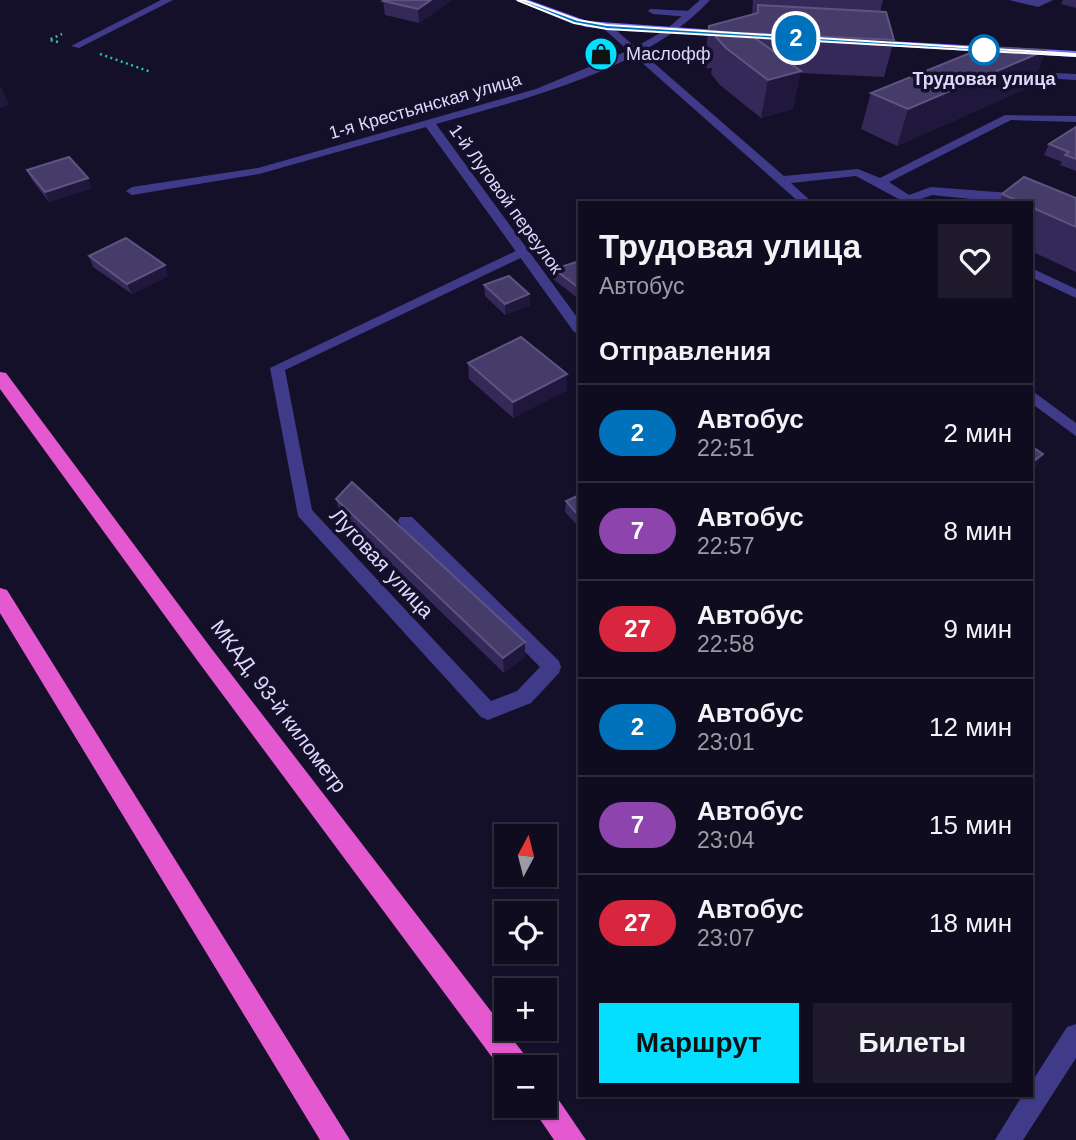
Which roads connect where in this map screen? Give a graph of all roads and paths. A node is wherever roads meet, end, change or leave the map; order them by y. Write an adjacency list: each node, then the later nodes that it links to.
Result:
1 (169, 0): 12 (street)
2 (520, 0): 8 (main road)
3 (705, 0): 7 (street, 1-я Крестьянская улица)
4 (1014, 0): 5 (street)
5 (1048, 0)
6 (653, 11): 7 (street)
7 (690, 14): 9 (street, 1-я Крестьянская улица)
8 (607, 27): 9 (main road); 13 (street)
9 (670, 31): 10 (main road); 13 (street, 1-я Крестьянская улица)
10 (740, 35)
11 (862, 42): 14 (main road)
12 (76, 46): 15 (path)
13 (635, 51): 19 (street, 1-я Крестьянская улица); 20 (street)
14 (1076, 54)
15 (151, 72)
16 (999, 73): 17 (street)
17 (1076, 77)
18 (1076, 120): 21 (street)
19 (430, 124): 22 (street, 1-я Крестьянская улица); 26 (street, 1-й Луговой переулок)
20 (781, 180): 21 (street); 23 (street)
21 (880, 181): 24 (street)
22 (132, 191)
23 (805, 201)
24 (911, 201): 25 (street)
25 (1020, 201)
26 (522, 252): 29 (street, 1-й Луговой переулок); 33 (street, Луговая улица)
27 (1033, 273): 28 (street)
28 (1076, 294)
29 (578, 328)
30 (0, 377): 36 (highway, МКАД, 93-й километр)
31 (1033, 398): 32 (street)
32 (1076, 431)
33 (406, 521)
34 (0, 596): 38 (highway)
35 (1076, 1036): 40 (street)
36 (507, 1055)
37 (555, 1118): 39 (highway)
38 (336, 1140)
39 (572, 1140)
40 (1008, 1140)

